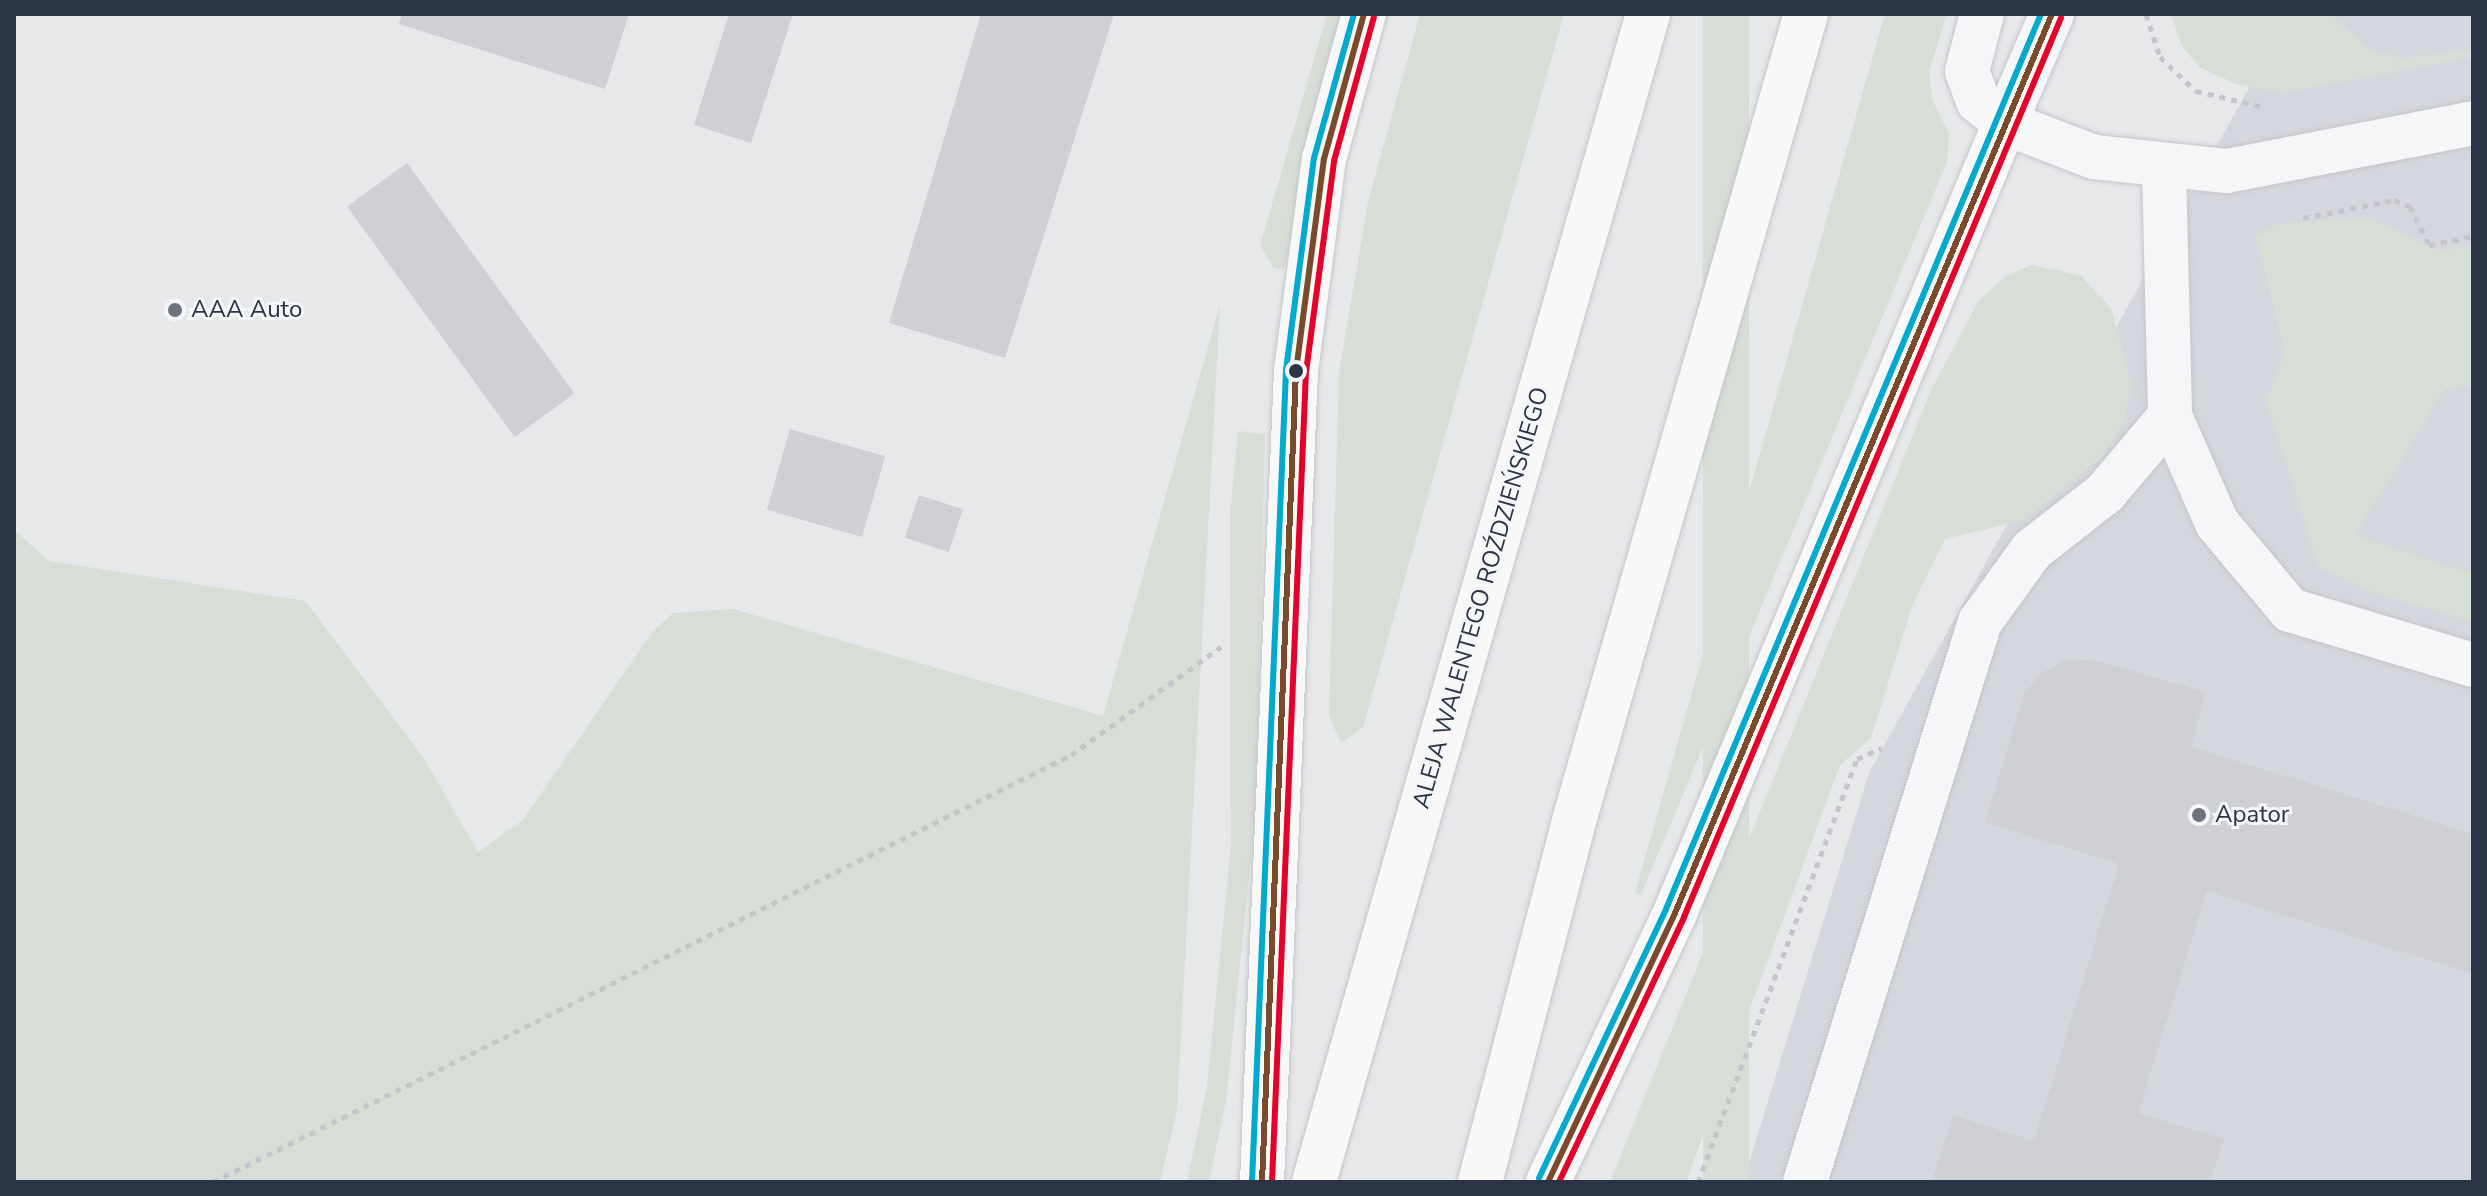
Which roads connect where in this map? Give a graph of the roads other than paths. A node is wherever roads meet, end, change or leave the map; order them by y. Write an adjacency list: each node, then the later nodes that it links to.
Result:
1 (1364, 14): 11 (highway)
2 (1648, 14): 12 (highway, ALEJA WALENTEGO ROŹDZIEŃSKIEGO)
3 (1806, 14): 13 (highway)
4 (1982, 14): 6 (street)
5 (2052, 14): 6 (street)
6 (2005, 123): 8 (street); 14 (highway)
7 (2473, 123): 8 (street)
8 (2164, 168): 9 (street)
9 (2170, 416): 10 (street); 15 (street)
10 (2473, 665)
11 (1262, 1182)
12 (1314, 1182)
13 (1480, 1182)
14 (1548, 1182)
15 (1805, 1182)

